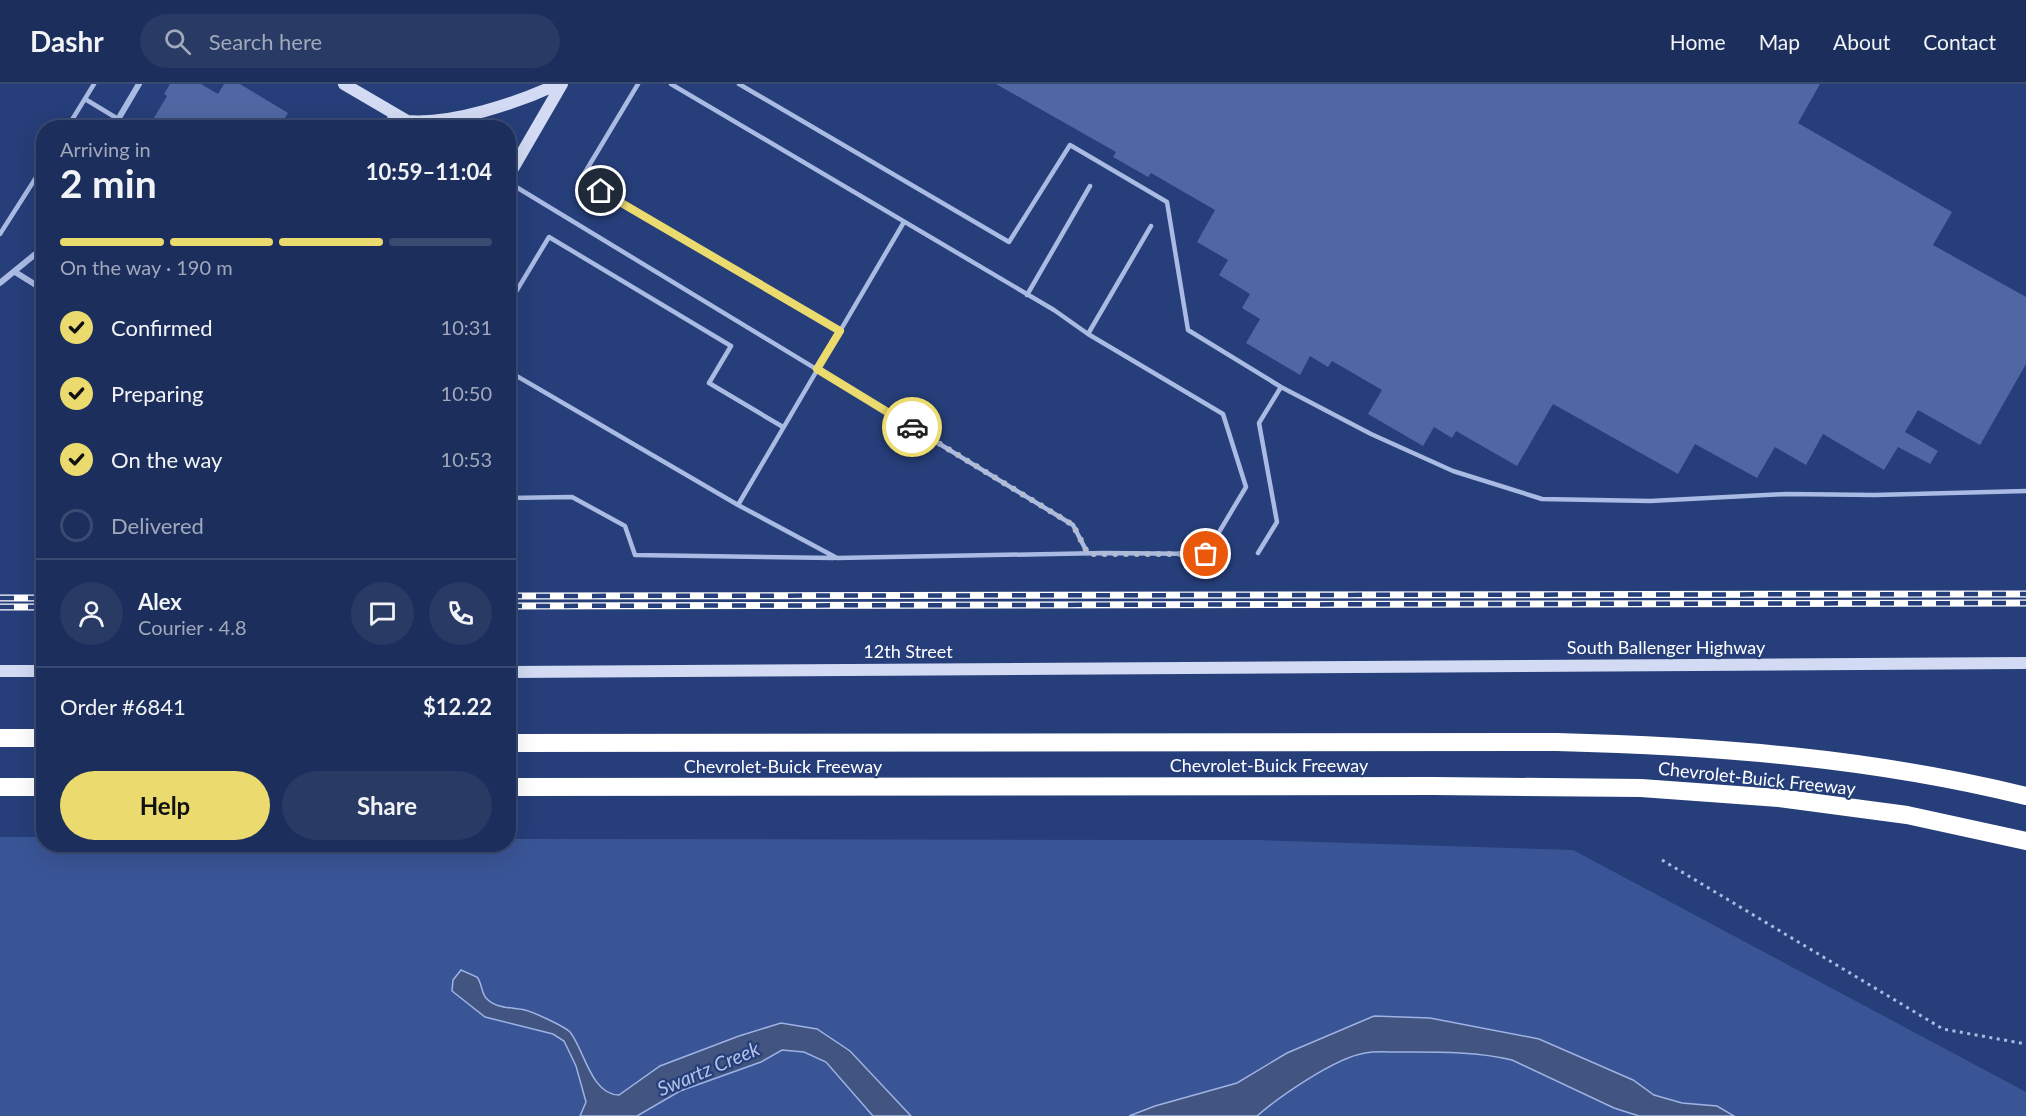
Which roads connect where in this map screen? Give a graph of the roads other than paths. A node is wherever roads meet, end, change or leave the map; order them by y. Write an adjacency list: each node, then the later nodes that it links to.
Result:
1 (94, 84): 8 (lane)
2 (139, 84): 10 (street)
3 (344, 84): 9 (street)
4 (560, 84): 14 (street); 15 (street)
5 (638, 84): 28 (lane)
6 (671, 84): 19 (lane)
7 (739, 84): 32 (lane)
8 (85, 99): 10 (lane); 11 (lane)
9 (390, 111): 12 (lane); 13 (street)
10 (118, 119)
11 (72, 120)
12 (389, 120)
13 (405, 120)
14 (445, 120)
15 (516, 163)
16 (36, 178): 21 (lane)
17 (1090, 186): 27 (lane)
18 (516, 187): 30 (lane)
19 (904, 222): 27 (lane); 28 (lane)
20 (1151, 226): 29 (lane)
21 (0, 234)
22 (36, 254): 23 (street)
23 (15, 273): 24 (street); 25 (street)
24 (0, 284)
25 (36, 285)
26 (516, 292): 33 (lane)
27 (1027, 295): 29 (lane)
28 (840, 331): 30 (lane)
29 (1088, 334): 38 (lane)
30 (817, 369): 33 (lane); 38 (lane)
31 (516, 375): 36 (lane)
32 (1281, 387): 34 (lane); 37 (lane)
33 (783, 427): 36 (lane)
34 (2026, 491)
35 (516, 498): 39 (lane)
36 (738, 505): 39 (lane)
37 (1258, 553)
38 (1088, 554): 39 (lane)
39 (837, 558)
40 (2026, 663): 42 (street, South Ballenger Highway)
41 (36, 666): 44 (street)
42 (1307, 667): 46 (street, 12th Street)
43 (0, 671): 44 (street)
44 (19, 671): 45 (street)
45 (36, 671)
46 (516, 671)
47 (0, 738): 48 (highway)
48 (36, 738)
49 (516, 743): 53 (highway, Chevrolet-Buick Freeway)
50 (0, 787): 51 (highway)
51 (36, 787)
52 (516, 787): 54 (highway, Chevrolet-Buick Freeway)
53 (2026, 796)
54 (2026, 841)

